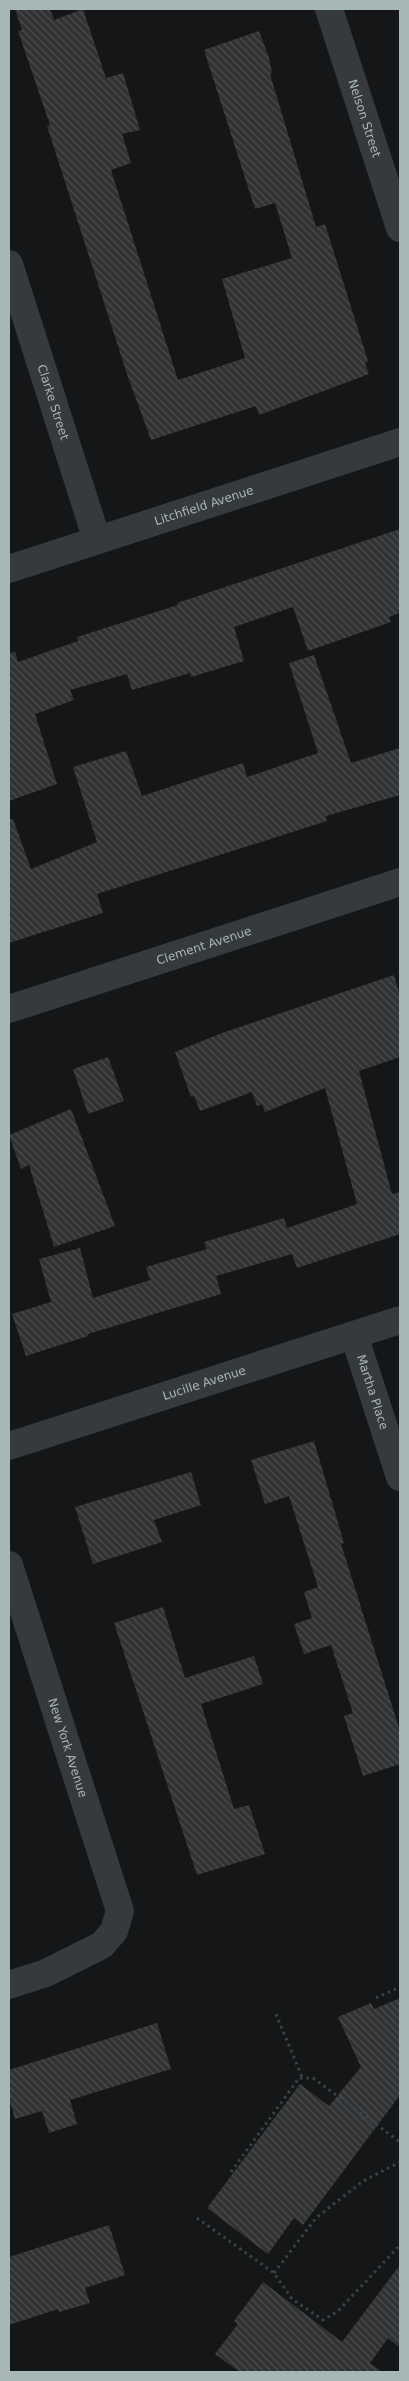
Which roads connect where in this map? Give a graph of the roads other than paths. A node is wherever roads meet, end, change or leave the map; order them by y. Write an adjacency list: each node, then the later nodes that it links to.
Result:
1 (329, 9): 2 (street, Nelson Street)
2 (400, 228)
3 (9, 264): 5 (street, Clarke Street)
4 (400, 442): 5 (street, Litchfield Avenue)
5 (98, 540): 6 (street, Litchfield Avenue)
6 (9, 569)
7 (400, 882): 8 (street, Clement Avenue)
8 (9, 1009)
9 (400, 1320): 10 (street, Lucille Avenue)
10 (354, 1335): 11 (street, Lucille Avenue); 12 (street, Martha Place)
11 (9, 1446)
12 (400, 1477)
13 (9, 1565): 14 (street, New York Avenue)
14 (9, 1985)

